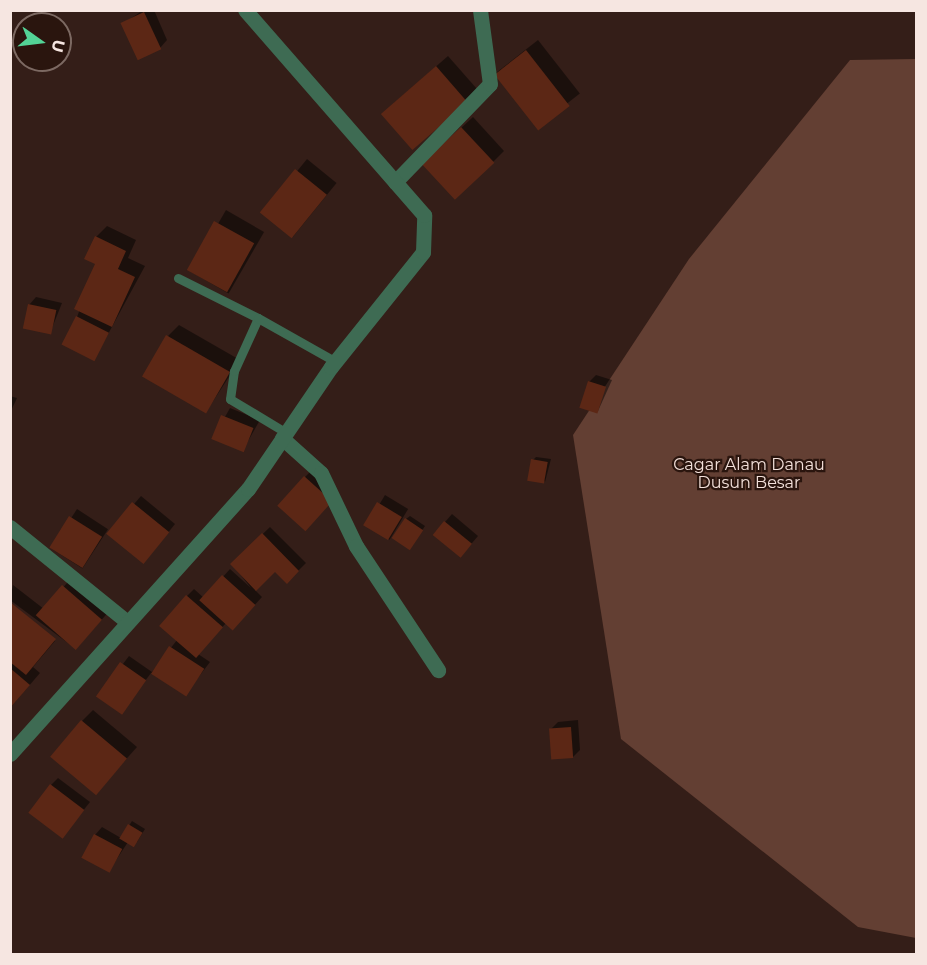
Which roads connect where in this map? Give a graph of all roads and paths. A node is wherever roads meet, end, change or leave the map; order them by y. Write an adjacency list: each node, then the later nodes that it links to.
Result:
1 (245, 10): 3 (street)
2 (480, 10): 3 (street)
3 (395, 182): 6 (street)
4 (178, 278): 5 (lane)
5 (258, 318): 6 (lane); 7 (lane)
6 (336, 362): 7 (street)
7 (283, 435): 9 (street); 10 (street)
8 (10, 527): 9 (street)
9 (126, 621): 11 (street)
10 (438, 670)
11 (12, 749)

